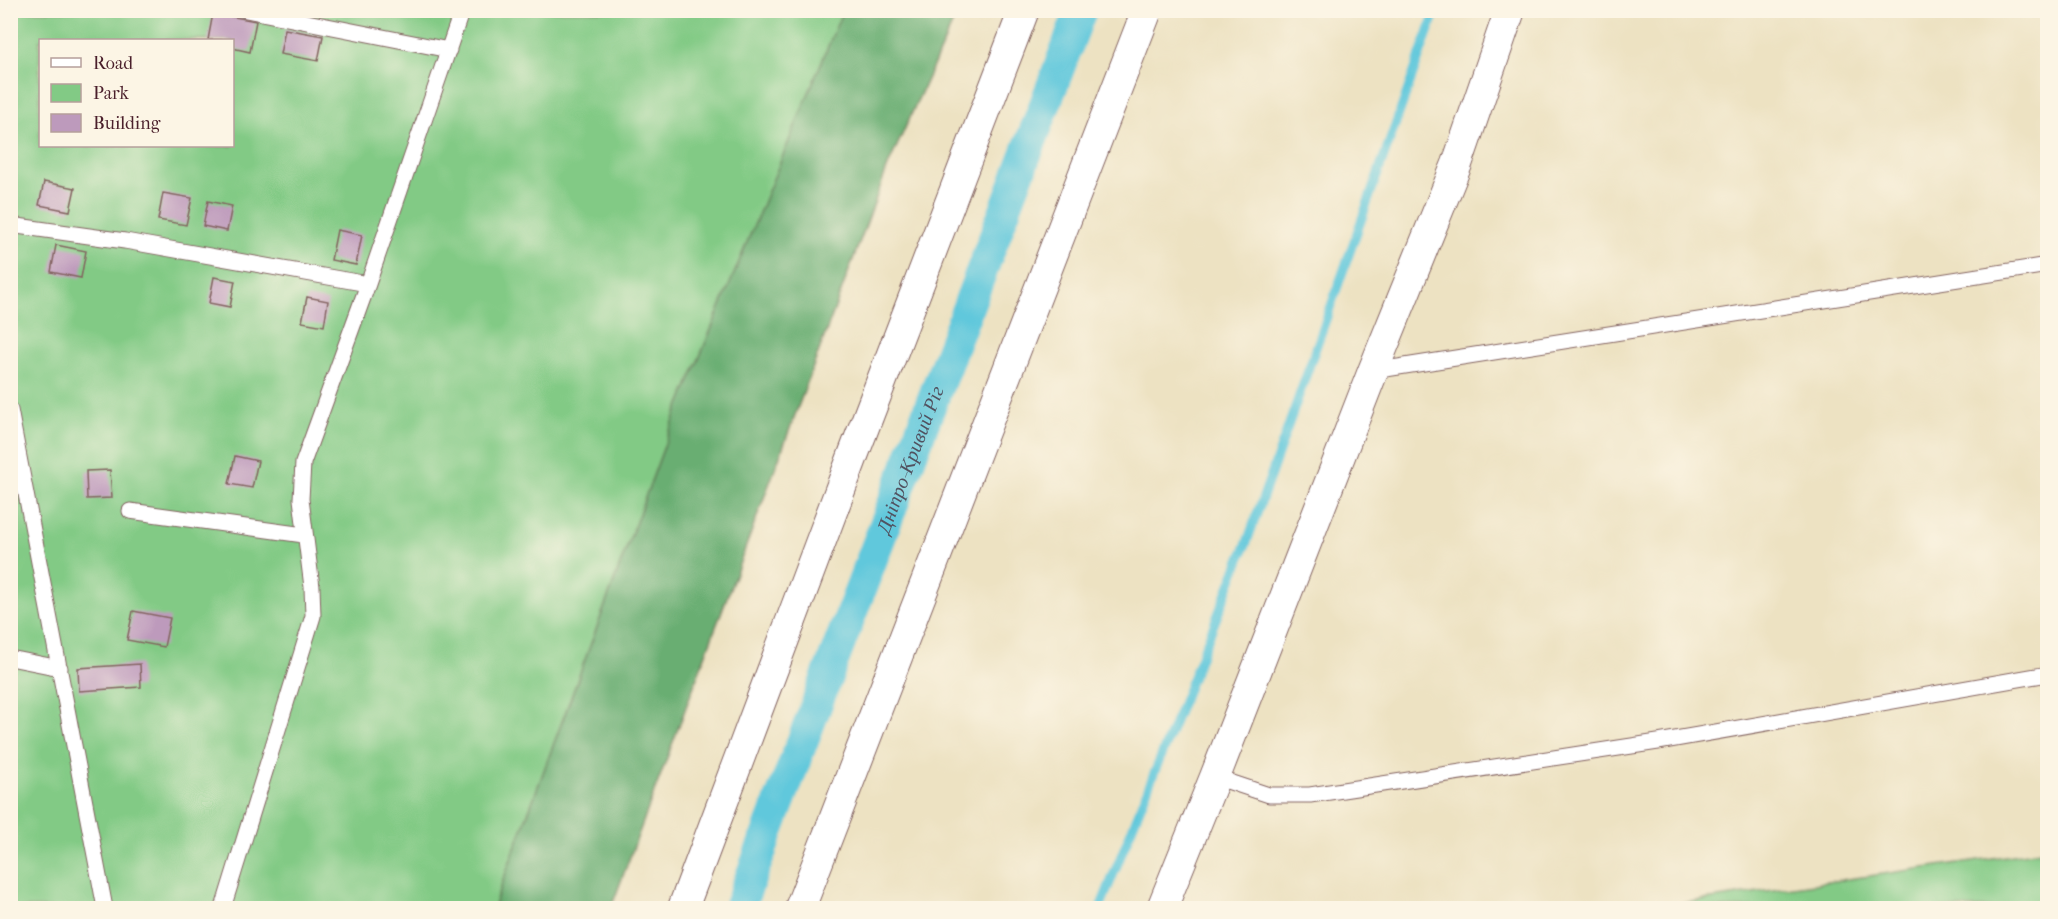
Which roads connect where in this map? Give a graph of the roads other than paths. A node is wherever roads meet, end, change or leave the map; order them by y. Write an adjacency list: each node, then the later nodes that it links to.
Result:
1 (246, 10): 6 (lane)
2 (462, 10): 6 (lane)
3 (1024, 10): 20 (street)
4 (1147, 10): 21 (street)
5 (1510, 10): 10 (street)
6 (448, 50): 9 (lane)
7 (10, 225): 9 (lane)
8 (2048, 265): 10 (lane)
9 (368, 284): 13 (lane)
10 (1373, 371): 17 (street)
11 (10, 410): 15 (lane)
12 (130, 511): 13 (lane)
13 (304, 535): 19 (lane)
14 (10, 658): 15 (lane)
15 (60, 668): 18 (lane)
16 (2048, 674): 17 (lane)
17 (1215, 777): 22 (street)
18 (105, 909)
19 (223, 909)
20 (683, 909)
21 (800, 909)
22 (1162, 909)

